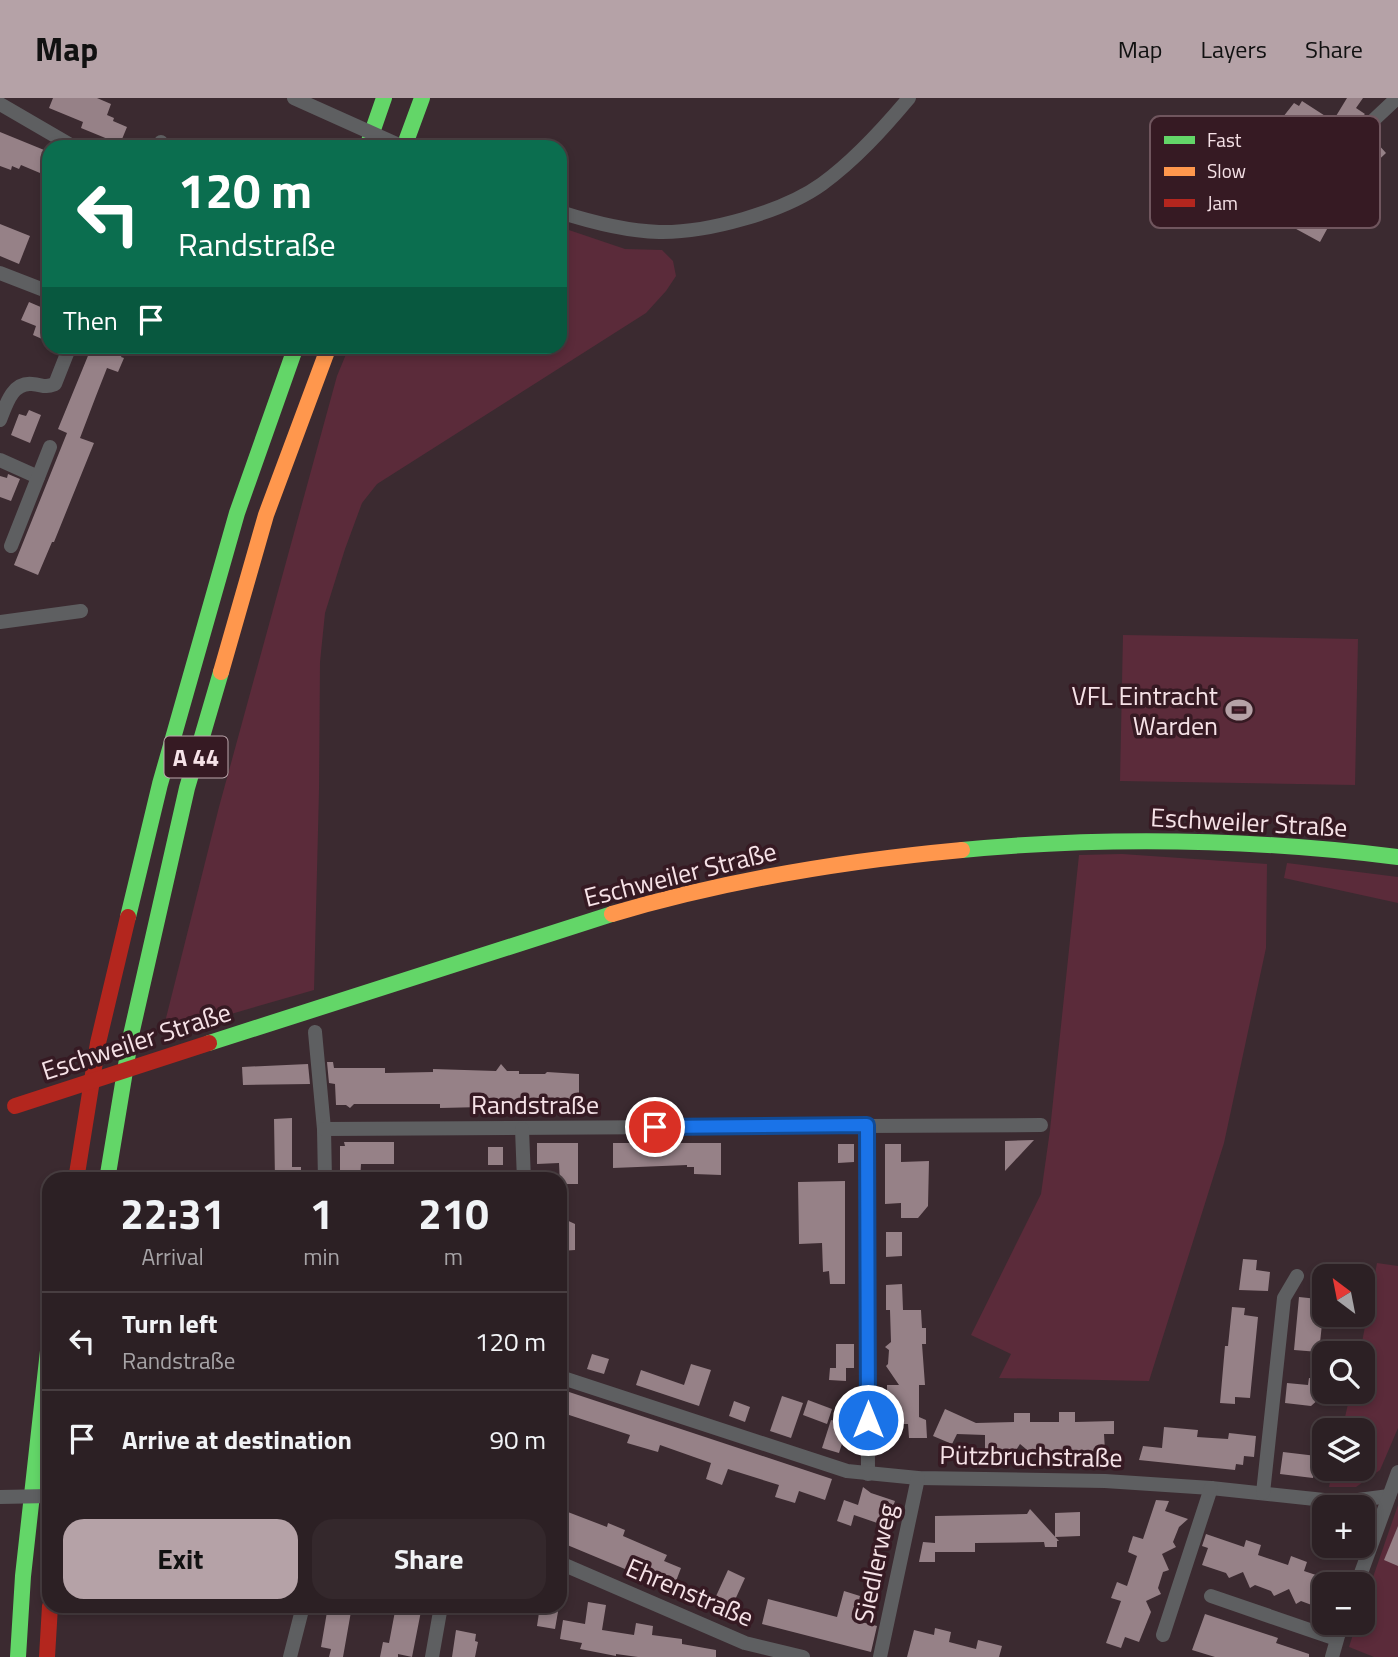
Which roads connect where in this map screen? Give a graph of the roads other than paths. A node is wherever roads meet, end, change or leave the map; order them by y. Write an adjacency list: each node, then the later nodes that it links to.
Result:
1 (294, 98): 10 (street, bridge)
2 (384, 98): 9 (main road)
3 (422, 98): 11 (main road)
4 (909, 98): 12 (street)
5 (1397, 98): 7 (street)
6 (0, 104): 8 (street)
7 (1378, 116)
8 (62, 140)
9 (369, 140)
10 (387, 140)
11 (406, 140)
12 (567, 214)
13 (0, 273): 14 (street)
14 (42, 289)
15 (67, 354): 18 (street)
16 (293, 354): 32 (main road, A 44)
17 (326, 354): 33 (main road, A 44)
18 (0, 420)
19 (50, 447): 21 (street)
20 (0, 460): 21 (street)
21 (38, 477): 22 (street)
22 (11, 546)
23 (81, 611): 24 (street)
24 (0, 622)
25 (1398, 857): 27 (main road, Eschweiler Straße, bridge)
26 (315, 1032): 30 (street)
27 (8, 1109)
28 (867, 1125): 29 (street, Randstraße); 31 (street, Randstraße); 40 (street, Siedlerweg)
29 (1041, 1125)
30 (324, 1129): 31 (street, Randstraße); 34 (street)
31 (522, 1129): 35 (street)
32 (77, 1172)
33 (108, 1172)
34 (325, 1172)
35 (524, 1172)
36 (1297, 1276): 43 (street)
37 (567, 1379): 40 (street, Pützbruchstraße)
38 (42, 1405): 57 (main road)
39 (1398, 1472): 45 (street)
40 (868, 1474): 41 (street, Pützbruchstraße)
41 (918, 1478): 42 (street, Pützbruchstraße); 62 (street, Siedlerweg)
42 (1211, 1488): 43 (street, Pützbruchstraße); 54 (street)
43 (1263, 1493): 45 (street, Pützbruchstraße)
44 (42, 1496): 46 (street, bridge)
45 (1389, 1496): 48 (street)
46 (0, 1497)
47 (567, 1566): 56 (street, Ehrenstraße)
48 (1361, 1572)
49 (1210, 1596): 55 (street)
50 (50, 1613): 58 (main road)
51 (301, 1613): 59 (street)
52 (440, 1613): 60 (street)
53 (1337, 1635): 55 (street)
54 (1163, 1636)
55 (1336, 1639): 63 (street)
56 (744, 1650): 61 (street, Ehrenstraße)
57 (18, 1657)
58 (47, 1657)
59 (290, 1657)
60 (432, 1657)
61 (803, 1657)
62 (880, 1657)
63 (1332, 1657)

